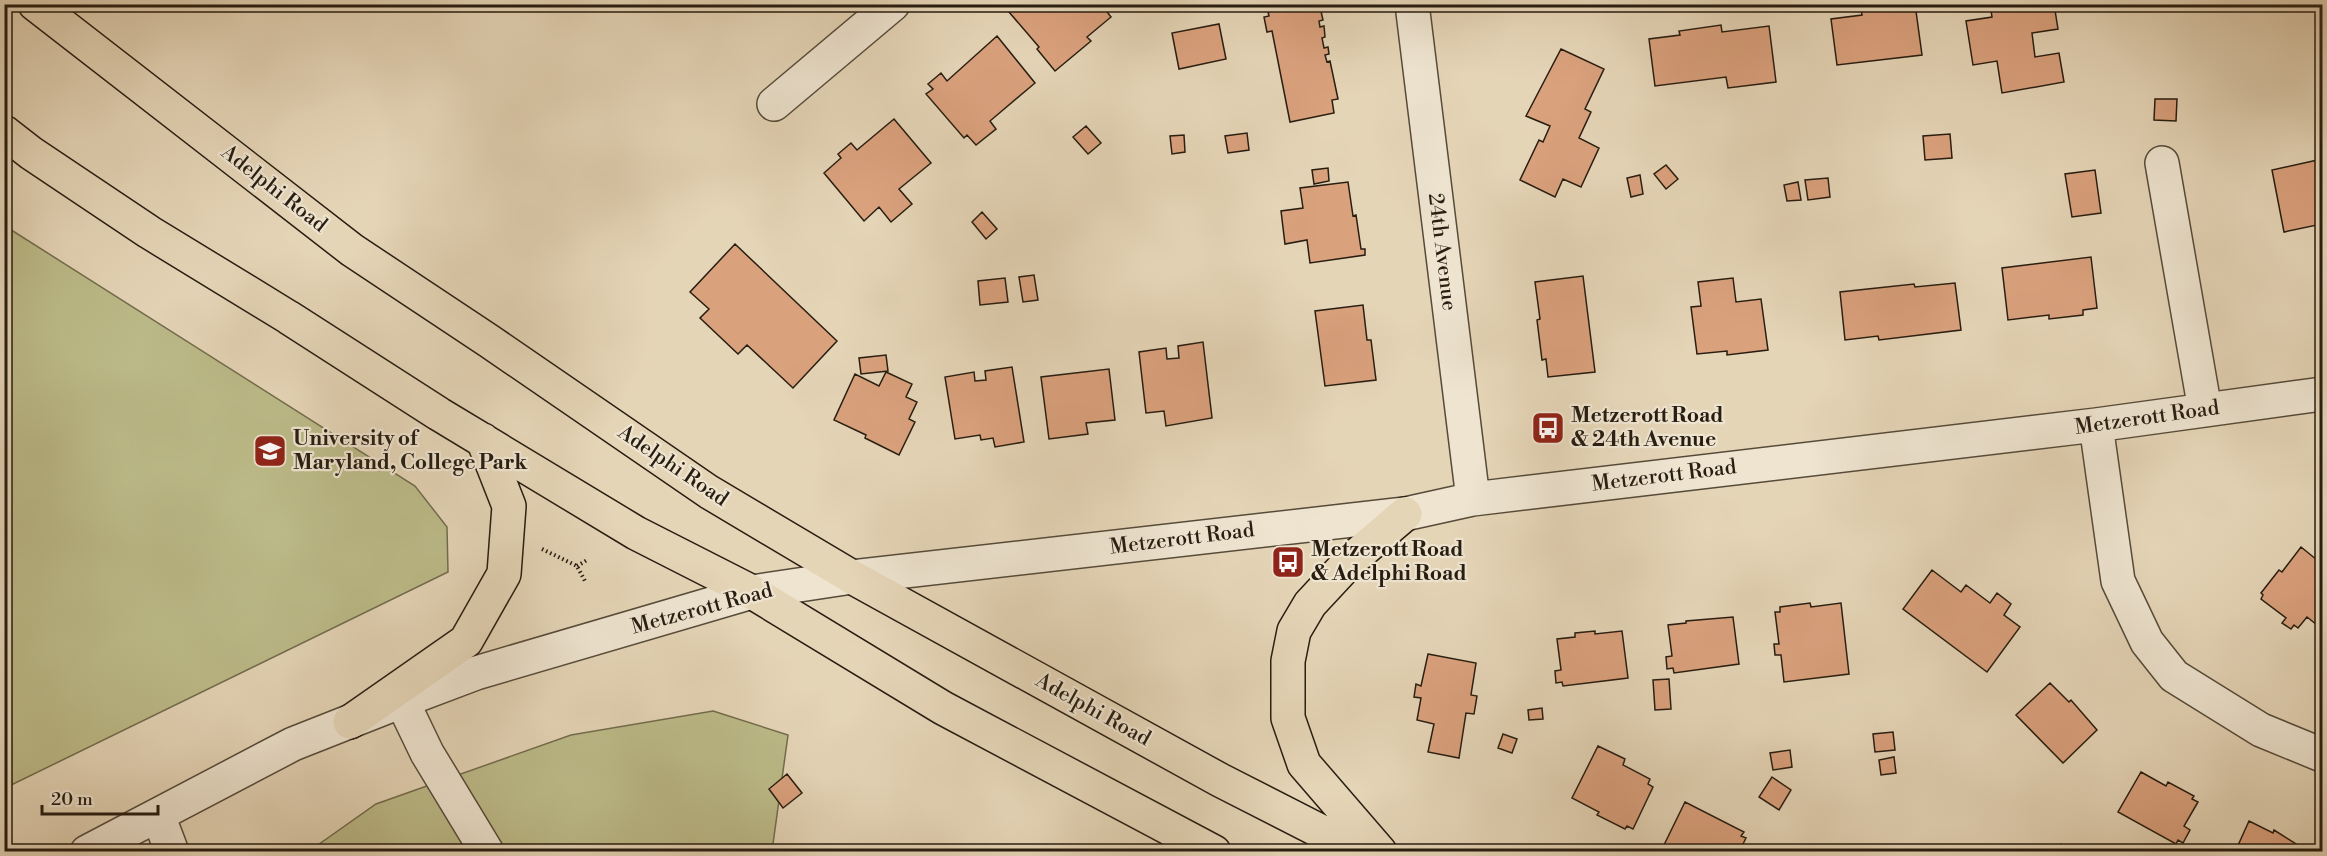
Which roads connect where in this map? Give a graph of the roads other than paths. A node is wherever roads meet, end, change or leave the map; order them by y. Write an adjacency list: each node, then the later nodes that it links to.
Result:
1 (35, 4): 13 (main road, Adelphi Road)
2 (893, 4): 4 (street)
3 (1412, 4): 11 (street, 24th Avenue)
4 (774, 104)
5 (4, 132): 10 (main road)
6 (2162, 163): 8 (street)
7 (2322, 394): 8 (street, Metzerott Road)
8 (2205, 410): 9 (street, Metzerott Road)
9 (2096, 425): 11 (street, Metzerott Road); 17 (street)
10 (483, 440): 14 (main road); 16 (main road)
11 (1473, 499): 12 (street, Metzerott Road)
12 (1405, 514): 13 (street, Metzerott Road); 24 (main road)
13 (852, 577): 14 (street, Metzerott Road); 23 (main road, Adelphi Road)
14 (752, 592): 15 (street, Metzerott Road); 22 (main road)
15 (402, 702): 16 (street, Metzerott Road); 21 (street)
16 (350, 722): 18 (street, Metzerott Road)
17 (2322, 755)
18 (158, 815): 19 (street, Metzerott Road); 20 (street)
19 (87, 852)
20 (172, 852)
21 (487, 852)
22 (1214, 852)
23 (1361, 852)
24 (1380, 852)

